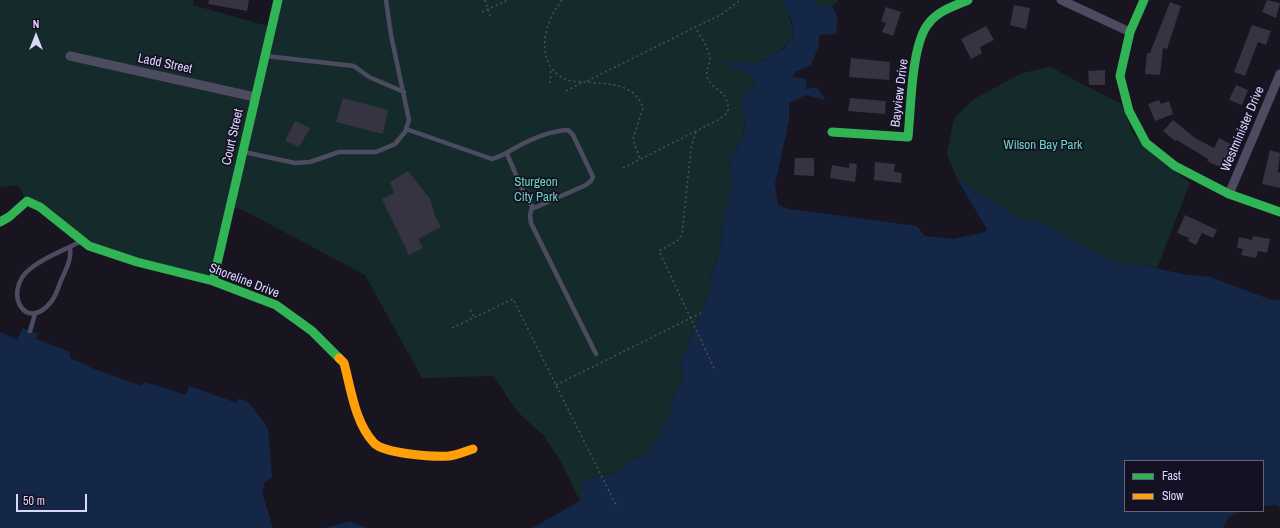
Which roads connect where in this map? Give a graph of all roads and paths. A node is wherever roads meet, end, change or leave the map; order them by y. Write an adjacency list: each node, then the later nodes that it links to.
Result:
1 (278, 0): 16 (street, Court Street)
2 (386, 0): 22 (lane)
3 (485, 0): 10 (path)
4 (508, 0): 10 (path)
5 (562, 0): 17 (path)
6 (740, 0): 13 (path)
7 (968, 0): 26 (street, Bayview Drive)
8 (1061, 0): 14 (street)
9 (1144, 0): 14 (street)
10 (488, 10): 11 (path); 12 (path)
11 (482, 12)
12 (491, 19)
13 (695, 27): 19 (path); 25 (path)
14 (1130, 32): 31 (street)
15 (70, 56): 23 (street, Ladd Street)
16 (264, 56): 22 (lane); 23 (street, Court Street)
17 (551, 68): 19 (path); 20 (path)
18 (1280, 74): 31 (street, Westminister Drive)
19 (585, 82): 21 (path); 29 (path)
20 (550, 83)
21 (566, 91)
22 (404, 92): 24 (lane)
23 (255, 97): 27 (street, Court Street)
24 (406, 128): 27 (lane); 28 (lane)
25 (696, 132): 29 (path); 42 (path)
26 (832, 132)
27 (243, 152): 37 (street, Court Street)
28 (507, 154): 32 (lane); 32 (lane)
29 (640, 159): 30 (path)
30 (623, 168)
31 (1230, 194): 33 (street)
32 (532, 207): 45 (lane)
33 (1280, 212)
34 (0, 222): 35 (street, Shoreline Drive)
35 (82, 241): 36 (lane); 37 (street, Shoreline Drive)
36 (70, 248): 40 (lane); 40 (lane)
37 (213, 281): 48 (street, Shoreline Drive)
38 (470, 310): 41 (path)
39 (702, 312): 42 (path)
40 (35, 314): 44 (lane)
41 (474, 317): 43 (path); 47 (path)
42 (690, 318): 46 (path); 47 (path)
43 (452, 328)
44 (30, 331)
45 (596, 354)
46 (714, 368)
47 (556, 385): 49 (path)
48 (473, 449)
49 (617, 507)

